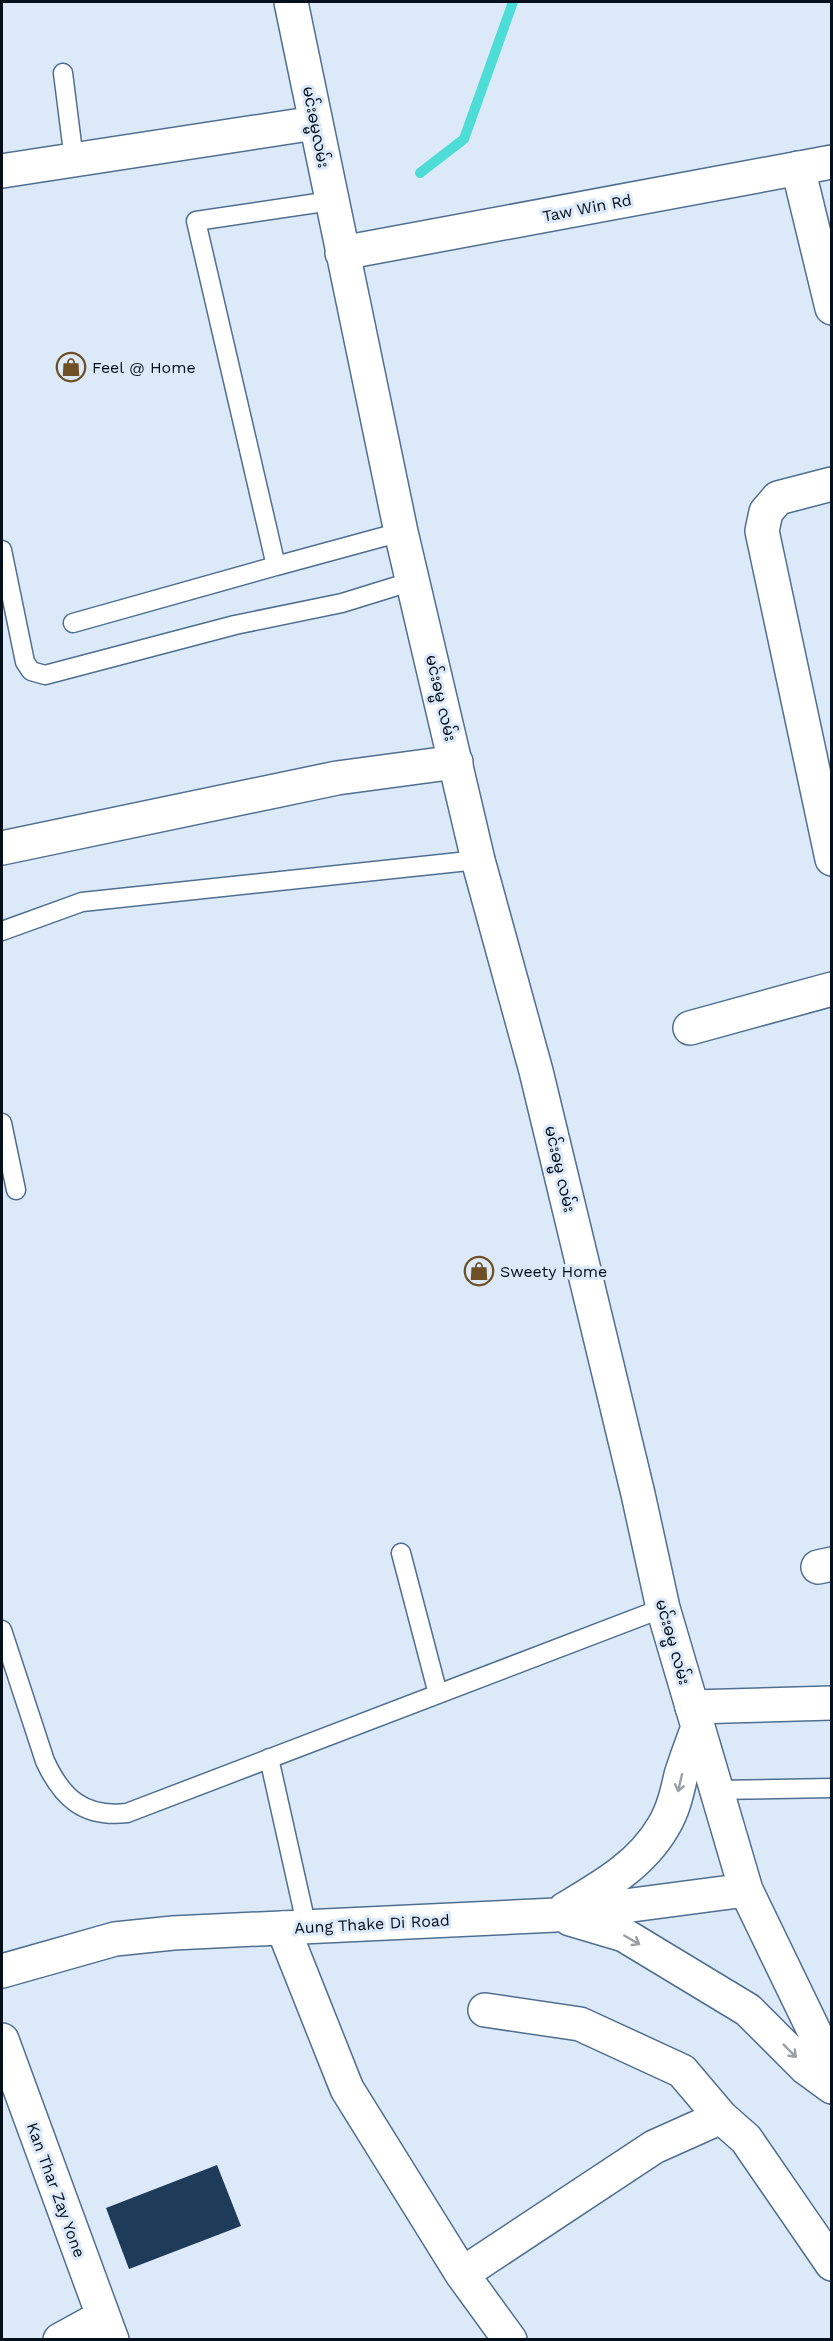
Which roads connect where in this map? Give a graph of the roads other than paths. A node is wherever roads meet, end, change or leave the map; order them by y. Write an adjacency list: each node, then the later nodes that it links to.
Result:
1 (291, 2): 3 (main road, မင်းဓမ္မလမ်း)
2 (63, 74): 4 (lane)
3 (315, 123): 4 (main road); 8 (main road, မင်းဓမ္မလမ်း)
4 (74, 160): 7 (main road)
5 (831, 162): 6 (main road, Taw Win Rd)
6 (798, 168): 9 (main road, Taw Win Rd); 10 (main road)
7 (2, 171)
8 (332, 201): 9 (main road, မင်းဓမ္မလမ်း); 14 (lane)
9 (342, 253): 12 (main road, မင်းဓမ္မ လမ်း)
10 (831, 308)
11 (831, 484): 19 (main road)
12 (401, 532): 14 (lane); 15 (main road, မင်းဓမ္မ လမ်း)
13 (2, 550): 15 (lane)
14 (276, 566): 16 (lane)
15 (412, 581): 17 (main road, မင်းဓမ္မ လမ်း)
16 (73, 623)
17 (456, 762): 18 (main road); 20 (main road, မင်းဓမ္မ လမ်း)
18 (2, 848)
19 (831, 859)
20 (478, 860): 21 (lane); 27 (main road, မင်းဓမ္မ လမ်း)
21 (2, 931)
22 (831, 989): 23 (main road)
23 (690, 1028)
24 (2, 1123): 25 (lane)
25 (16, 1190)
26 (401, 1553): 29 (lane)
27 (663, 1608): 29 (lane); 31 (main road, မင်းဓမ္မ လမ်း)
28 (2, 1630): 32 (lane)
29 (438, 1694): 32 (lane)
30 (831, 1702): 31 (main road)
31 (695, 1717): 34 (main road, မင်းဓမ္မ လမ်း); 36 (main road, one-way to 36)
32 (269, 1758): 37 (lane)
33 (831, 1788): 34 (lane)
34 (716, 1790): 35 (main road, မင်းဓမ္မ လမ်း)
35 (746, 1890): 36 (main road, Aung Thake Di Road); 41 (main road, မင်းဓမ္မ လမ်း)
36 (556, 1915): 37 (main road, Aung Thake Di Road); 42 (main road, one-way to 42)
37 (295, 1928): 38 (main road, Aung Thake Di Road); 45 (main road)
38 (2, 1971)
39 (486, 2010): 43 (main road)
40 (2, 2040): 46 (main road, Kan Thar Zay Yone)
41 (831, 2068)
42 (831, 2087)
43 (721, 2117): 44 (main road); 45 (main road)
44 (831, 2264)
45 (462, 2274): 48 (main road)
46 (107, 2328): 47 (main road)
47 (60, 2340)
48 (510, 2340)

